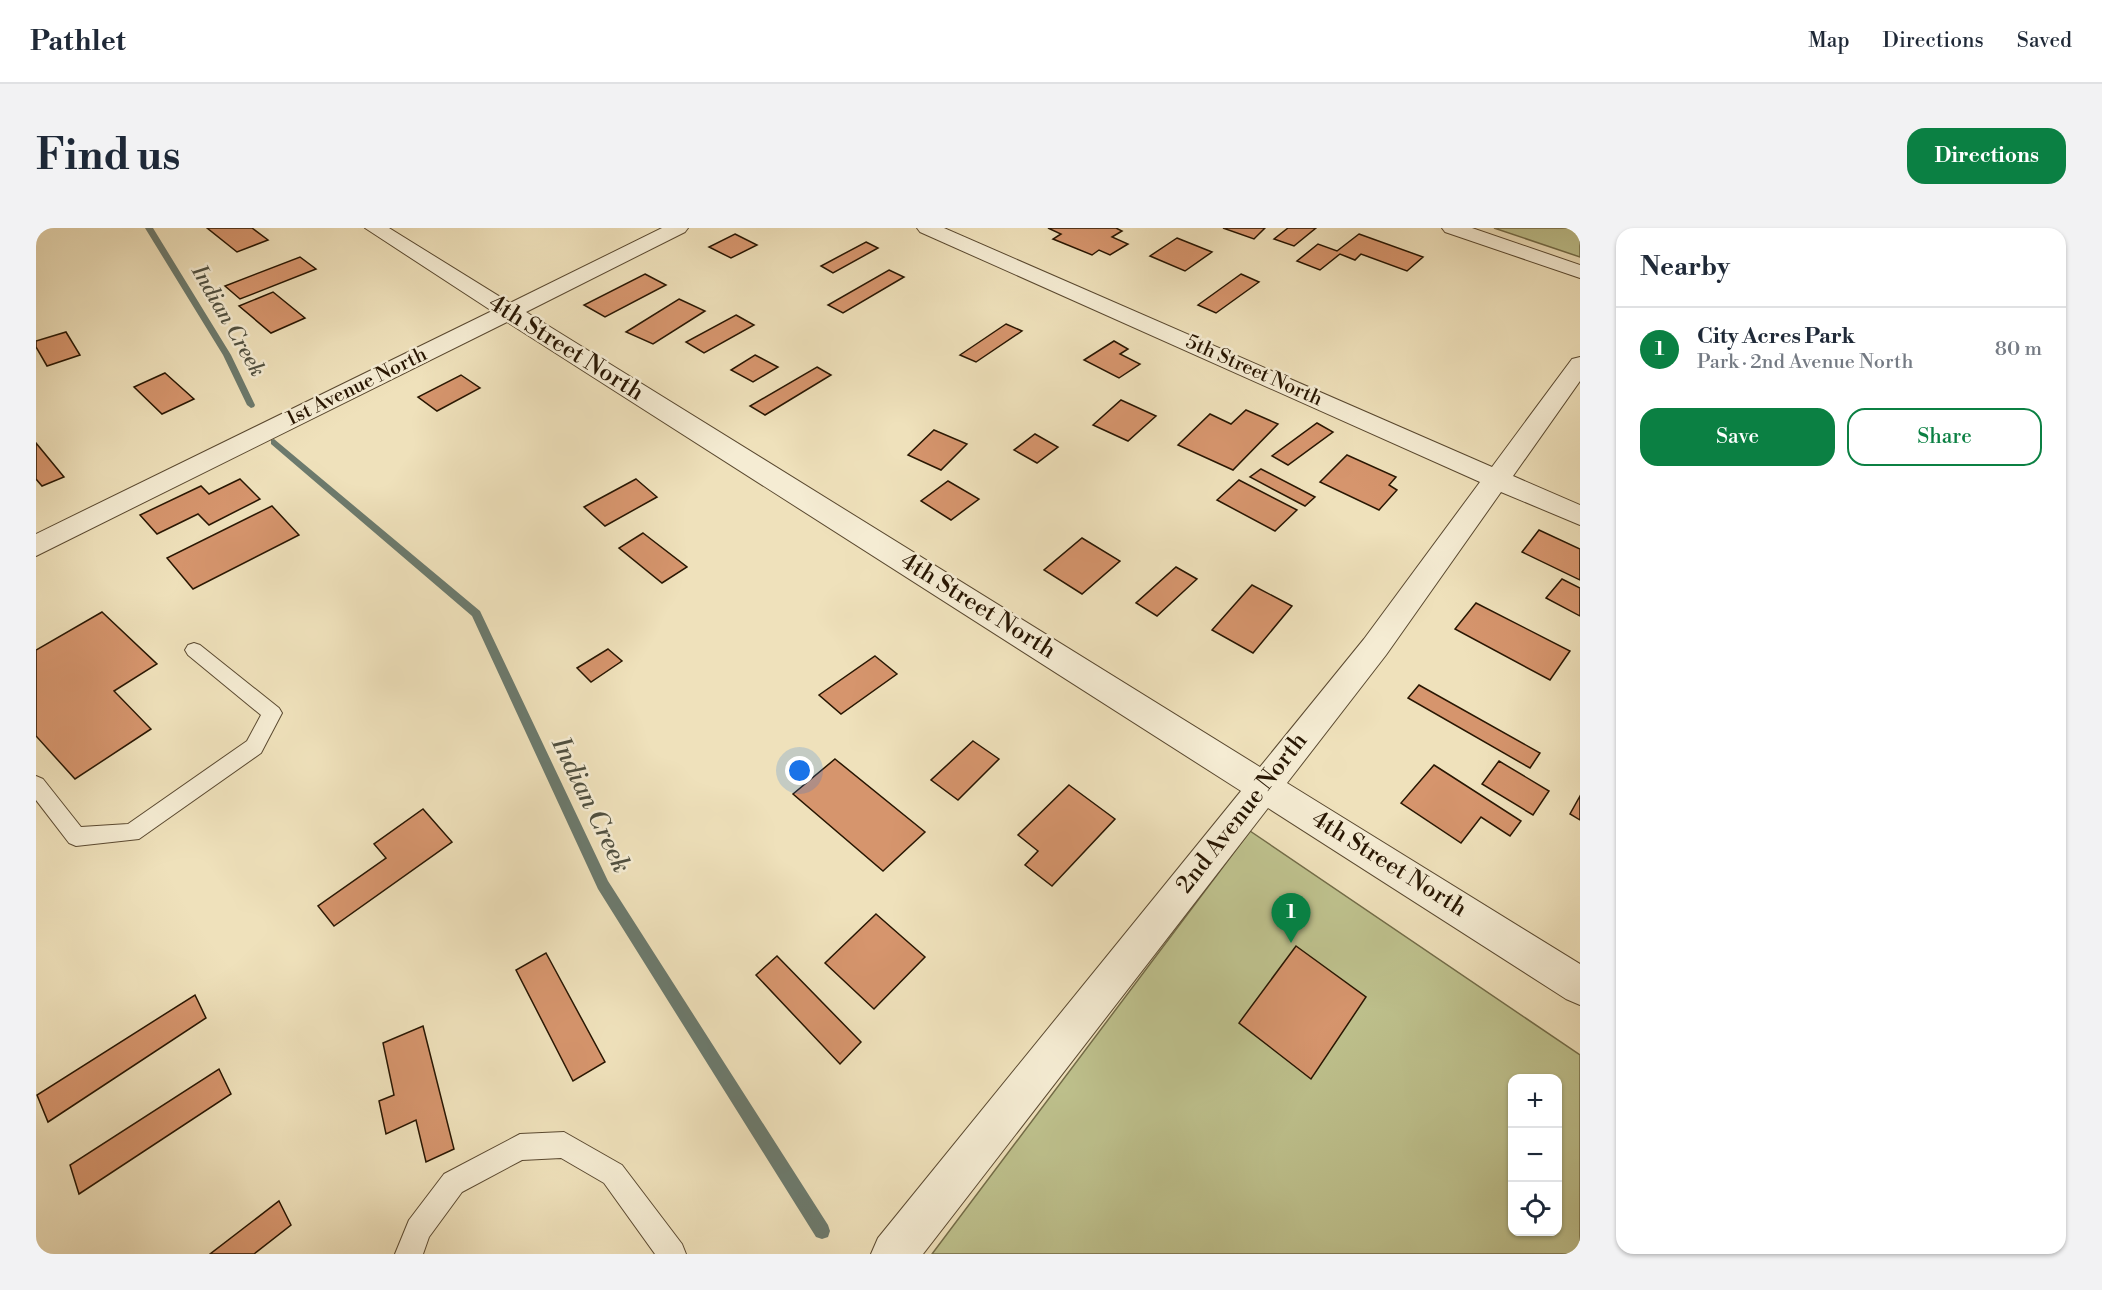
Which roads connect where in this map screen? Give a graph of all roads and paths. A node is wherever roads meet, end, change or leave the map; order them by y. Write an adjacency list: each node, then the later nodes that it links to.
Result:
1 (375, 228): 7 (street, 4th Street North)
2 (678, 228): 7 (street, 1st Avenue North)
3 (927, 228): 9 (street, 5th Street North)
4 (1452, 228): 5 (street)
5 (1475, 232): 6 (street)
6 (1580, 272)
7 (509, 312): 11 (street, 1st Avenue North); 14 (street, 4th Street North)
8 (1580, 364): 9 (street, 2nd Avenue North)
9 (1497, 478): 10 (street, 5th Street North); 14 (street, 2nd Avenue North)
10 (1580, 516)
11 (36, 546)
12 (194, 650): 13 (lane)
13 (36, 785)
14 (1264, 785): 15 (street, 4th Street North); 18 (street, 2nd Avenue North)
15 (1580, 986)
16 (409, 1254): 17 (lane)
17 (672, 1254)
18 (894, 1254)

